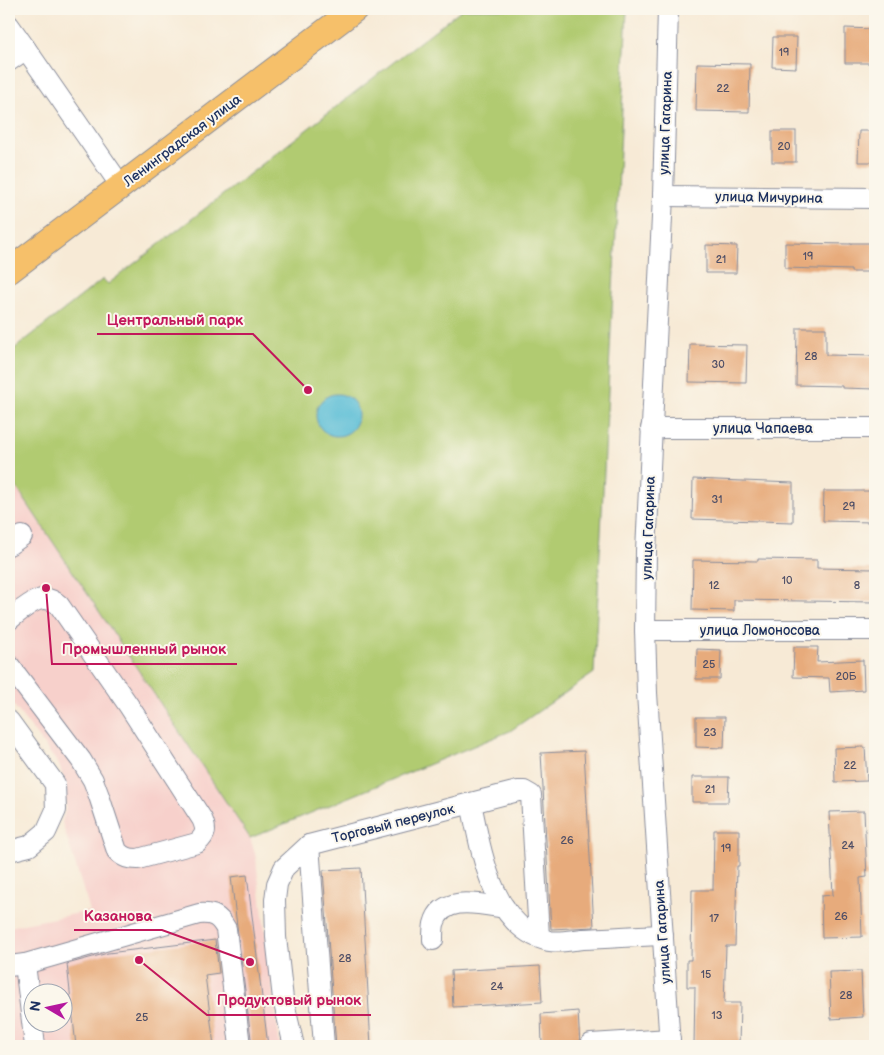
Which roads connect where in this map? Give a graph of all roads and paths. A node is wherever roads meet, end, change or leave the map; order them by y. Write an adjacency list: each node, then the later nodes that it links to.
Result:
1 (355, 9): 6 (main road, Ленинградская улица)
2 (668, 9): 7 (street, улица Гагарина)
3 (9, 25): 4 (street)
4 (26, 49): 5 (street); 6 (street)
5 (9, 60)
6 (121, 186): 9 (main road, Ленинградская улица)
7 (663, 196): 8 (street, улица Мичурина); 10 (street, улица Гагарина)
8 (875, 198)
9 (9, 271)
10 (651, 428): 11 (street, улица Чапаева); 13 (street, улица Гагарина)
11 (875, 428)
12 (12, 612): 15 (street)
13 (645, 630): 14 (street, улица Ломоносова); 21 (street, улица Гагарина)
14 (875, 630)
15 (9, 665)
16 (9, 721): 19 (street)
17 (471, 803): 18 (street, Торговый переулок); 20 (street, Торговый переулок); 22 (street)
18 (309, 845): 29 (street, Торговый переулок); 30 (street)
19 (9, 851)
20 (505, 908): 22 (street, Торговый переулок); 23 (street)
21 (662, 935): 22 (street, Торговый переулок); 25 (street, улица Гагарина)
22 (539, 937)
23 (433, 940)
24 (17, 965): 27 (street); 28 (street)
25 (670, 1043): 26 (street)
26 (591, 1044)
27 (35, 1046)
28 (240, 1046)
29 (294, 1046)
30 (324, 1046)

